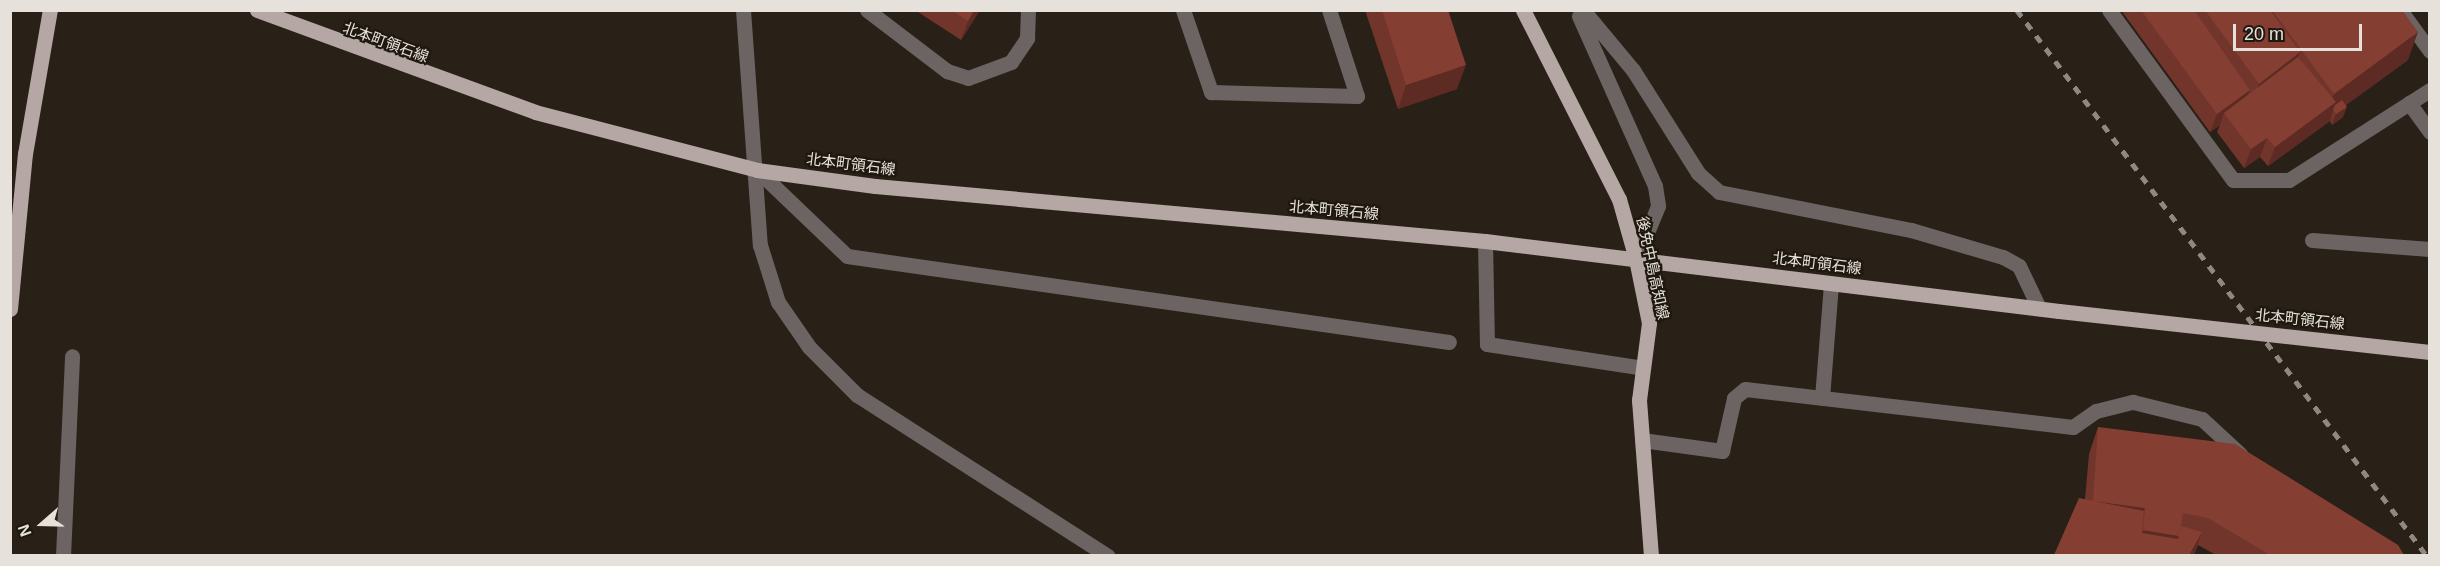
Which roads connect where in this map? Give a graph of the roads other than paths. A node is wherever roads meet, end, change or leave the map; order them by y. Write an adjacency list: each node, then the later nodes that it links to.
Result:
1 (50, 10): 24 (main road)
2 (257, 10): 17 (main road, 北本町領石線)
3 (743, 10): 17 (street)
4 (867, 10): 5 (street)
5 (1028, 10)
6 (1183, 10): 7 (street)
7 (1329, 10)
8 (1523, 10): 21 (main road, 後免中島高知線)
9 (1576, 10): 21 (street)
10 (1583, 10): 23 (street)
11 (2109, 10): 15 (street)
12 (2400, 10): 13 (street)
13 (2430, 51)
14 (2430, 90): 15 (street)
15 (2409, 103): 16 (street)
16 (2430, 132)
17 (757, 170): 19 (main road, 北本町領石線); 25 (street); 33 (street)
18 (2312, 240): 20 (street)
19 (1485, 241): 21 (main road, 北本町領石線); 28 (street)
20 (2430, 249)
21 (1636, 260): 22 (main road, 北本町領石線); 28 (main road, 後免中島高知線)
22 (1831, 283): 23 (main road, 北本町領石線); 29 (street)
23 (2039, 308): 26 (main road, 北本町領石線, bridge)
24 (10, 309)
25 (1449, 342)
26 (2430, 352)
27 (72, 356): 32 (street)
28 (1643, 368): 30 (main road, 後免中島高知線)
29 (1822, 398): 30 (street); 31 (street)
30 (1642, 440): 34 (main road, 後免中島高知線)
31 (2240, 454)
32 (63, 555)
33 (1108, 555)
34 (1651, 555)

